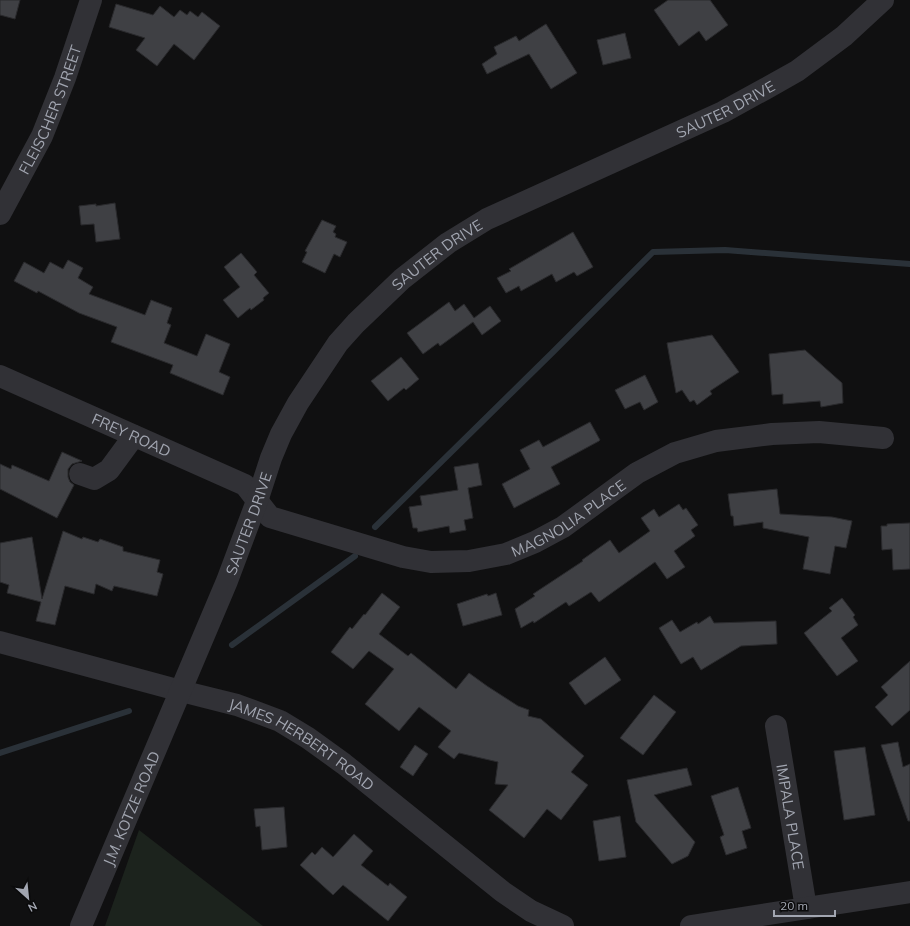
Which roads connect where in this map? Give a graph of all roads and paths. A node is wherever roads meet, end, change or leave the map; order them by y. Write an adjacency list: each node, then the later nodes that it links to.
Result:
1 (91, 0): 3 (street, FLEISCHER STREET)
2 (883, 0): 8 (street, SAUTER DRIVE)
3 (0, 214)
4 (0, 376): 5 (street, FREY ROAD)
5 (134, 436): 7 (street); 8 (street, FREY ROAD)
6 (883, 438): 8 (street, MAGNOLIA PLACE)
7 (80, 474)
8 (257, 501): 10 (street, SAUTER DRIVE)
9 (0, 642): 10 (street, JAMES HERBERT ROAD)
10 (182, 691): 14 (street, J.M. KOTZE ROAD); 15 (street, JAMES HERBERT ROAD)
11 (776, 726): 13 (street, IMPALA PLACE)
12 (910, 892): 13 (street)
13 (806, 908): 16 (street)
14 (81, 926)
15 (563, 926)
16 (691, 926)

